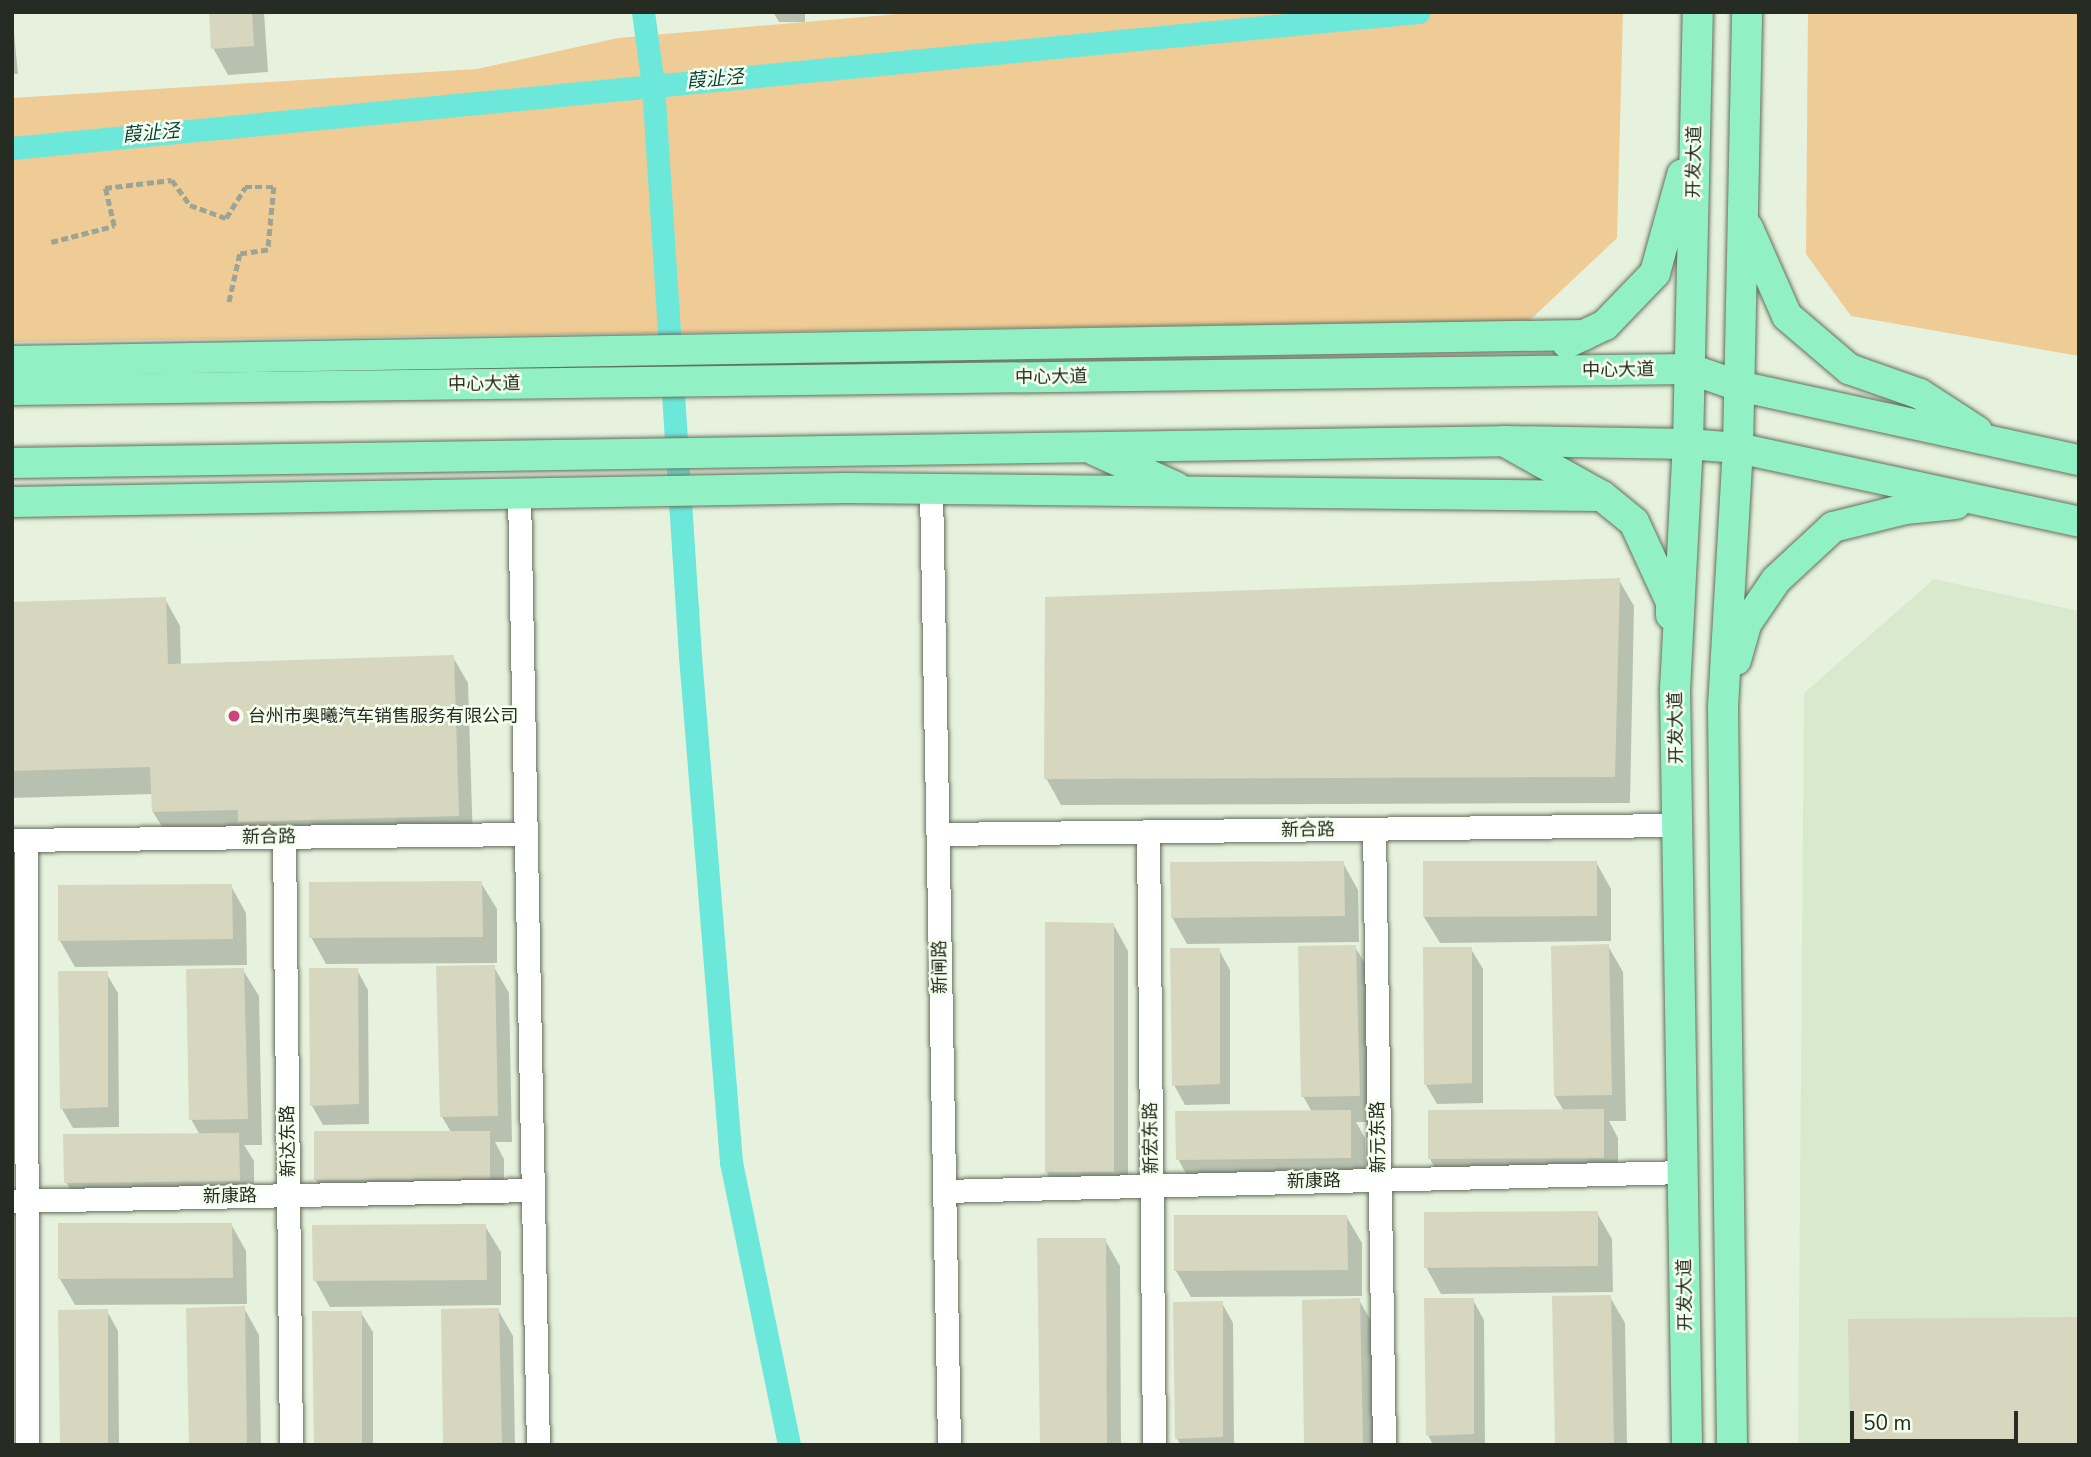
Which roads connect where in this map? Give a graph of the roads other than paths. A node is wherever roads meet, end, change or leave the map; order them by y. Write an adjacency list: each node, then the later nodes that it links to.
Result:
1 (1698, 12): 3 (main road, 开发大道)
2 (1747, 12): 4 (main road)
3 (1695, 116): 5 (main road); 9 (main road, 开发大道)
4 (1743, 213): 13 (main road); 16 (main road)
5 (1585, 335): 6 (main road); 10 (main road)
6 (1196, 344): 7 (main road); 11 (main road)
7 (373, 356): 8 (main road); 12 (main road)
8 (12, 361)
9 (1690, 369): 10 (main road, 中心大道); 13 (main road, 中心大道); 17 (main road, 开发大道)
10 (1491, 372): 11 (main road, 中心大道)
11 (1125, 376): 12 (main road, 中心大道)
12 (423, 385): 14 (main road, 中心大道)
13 (1740, 386): 16 (main road, 中心大道); 19 (main road)
14 (12, 390)
15 (1504, 441): 17 (main road); 18 (main road); 27 (main road)
16 (1995, 442): 21 (main road, 中心大道)
17 (1688, 444): 19 (main road); 31 (main road, 开发大道)
18 (1087, 447): 20 (main road); 24 (main road)
19 (1738, 448): 28 (main road); 32 (main road)
20 (454, 458): 22 (main road); 26 (main road)
21 (2079, 460)
22 (12, 463)
23 (931, 489): 24 (main road); 25 (main road); 37 (street, 新闸路)
24 (1186, 492): 27 (main road)
25 (519, 494): 26 (main road); 36 (street)
26 (370, 495): 29 (main road)
27 (1602, 496): 31 (main road)
28 (1983, 501): 30 (main road); 32 (main road)
29 (12, 502)
30 (2079, 522)
31 (1675, 690): 33 (main road, 开发大道)
32 (1723, 707): 54 (main road)
33 (1679, 825): 34 (street, 新合路); 40 (main road, 开发大道)
34 (1374, 829): 35 (street, 新合路); 41 (street, 新元东路)
35 (1148, 831): 37 (street, 新合路); 42 (street, 新宏东路)
36 (526, 834): 38 (street, 新合路); 43 (street)
37 (938, 834): 44 (street, 新闸路)
38 (284, 837): 39 (street, 新合路); 45 (street, 新达东路)
39 (19, 840): 46 (street)
40 (1683, 1172): 41 (street, 新康路); 53 (main road, 开发大道)
41 (1379, 1180): 42 (street, 新康路); 52 (street, 新元东路)
42 (1152, 1185): 44 (street, 新康路); 51 (street, 新宏东路)
43 (533, 1190): 45 (street, 新康路); 49 (street)
44 (944, 1191): 50 (street, 新闸路)
45 (288, 1195): 46 (street, 新康路); 48 (street, 新达东路)
46 (20, 1200): 47 (street)
47 (27, 1445)
48 (291, 1445)
49 (538, 1445)
50 (949, 1445)
51 (1154, 1445)
52 (1384, 1445)
53 (1687, 1445)
54 (1732, 1445)

